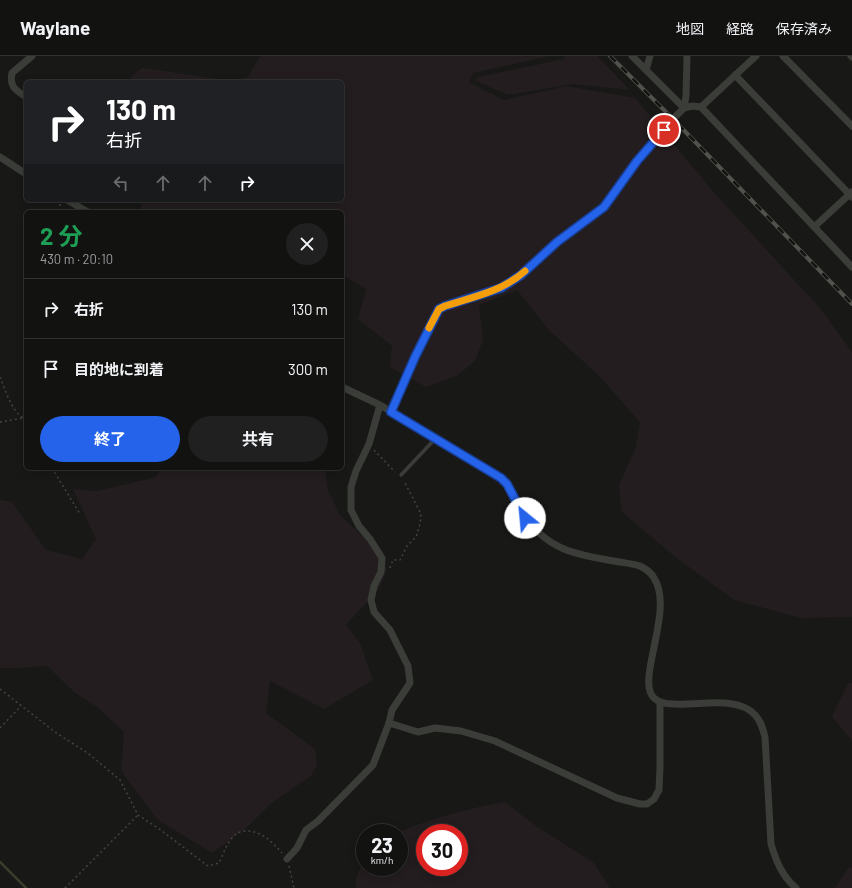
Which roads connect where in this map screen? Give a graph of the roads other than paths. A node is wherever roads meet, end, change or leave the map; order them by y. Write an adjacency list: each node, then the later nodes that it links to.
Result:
1 (32, 56): 9 (street)
2 (632, 56): 7 (street)
3 (650, 56): 7 (street)
4 (687, 56): 11 (street)
5 (756, 56): 8 (street)
6 (783, 56): 12 (street)
7 (646, 70): 11 (street)
8 (736, 75): 10 (street); 15 (street)
9 (24, 96)
10 (701, 107): 11 (street); 18 (street)
11 (684, 108): 22 (street)
12 (852, 126)
13 (0, 157): 14 (street)
14 (24, 173)
15 (851, 194): 18 (street)
16 (70, 202): 17 (street)
17 (84, 210)
18 (814, 227): 19 (street)
19 (852, 266)
20 (344, 388): 21 (street)
21 (380, 405): 22 (street); 26 (street)
22 (391, 412): 23 (street)
23 (435, 438): 24 (lane); 25 (street)
24 (402, 475)
25 (660, 702): 26 (street); 28 (street)
26 (389, 723): 27 (street)
27 (287, 859)
28 (796, 888)

